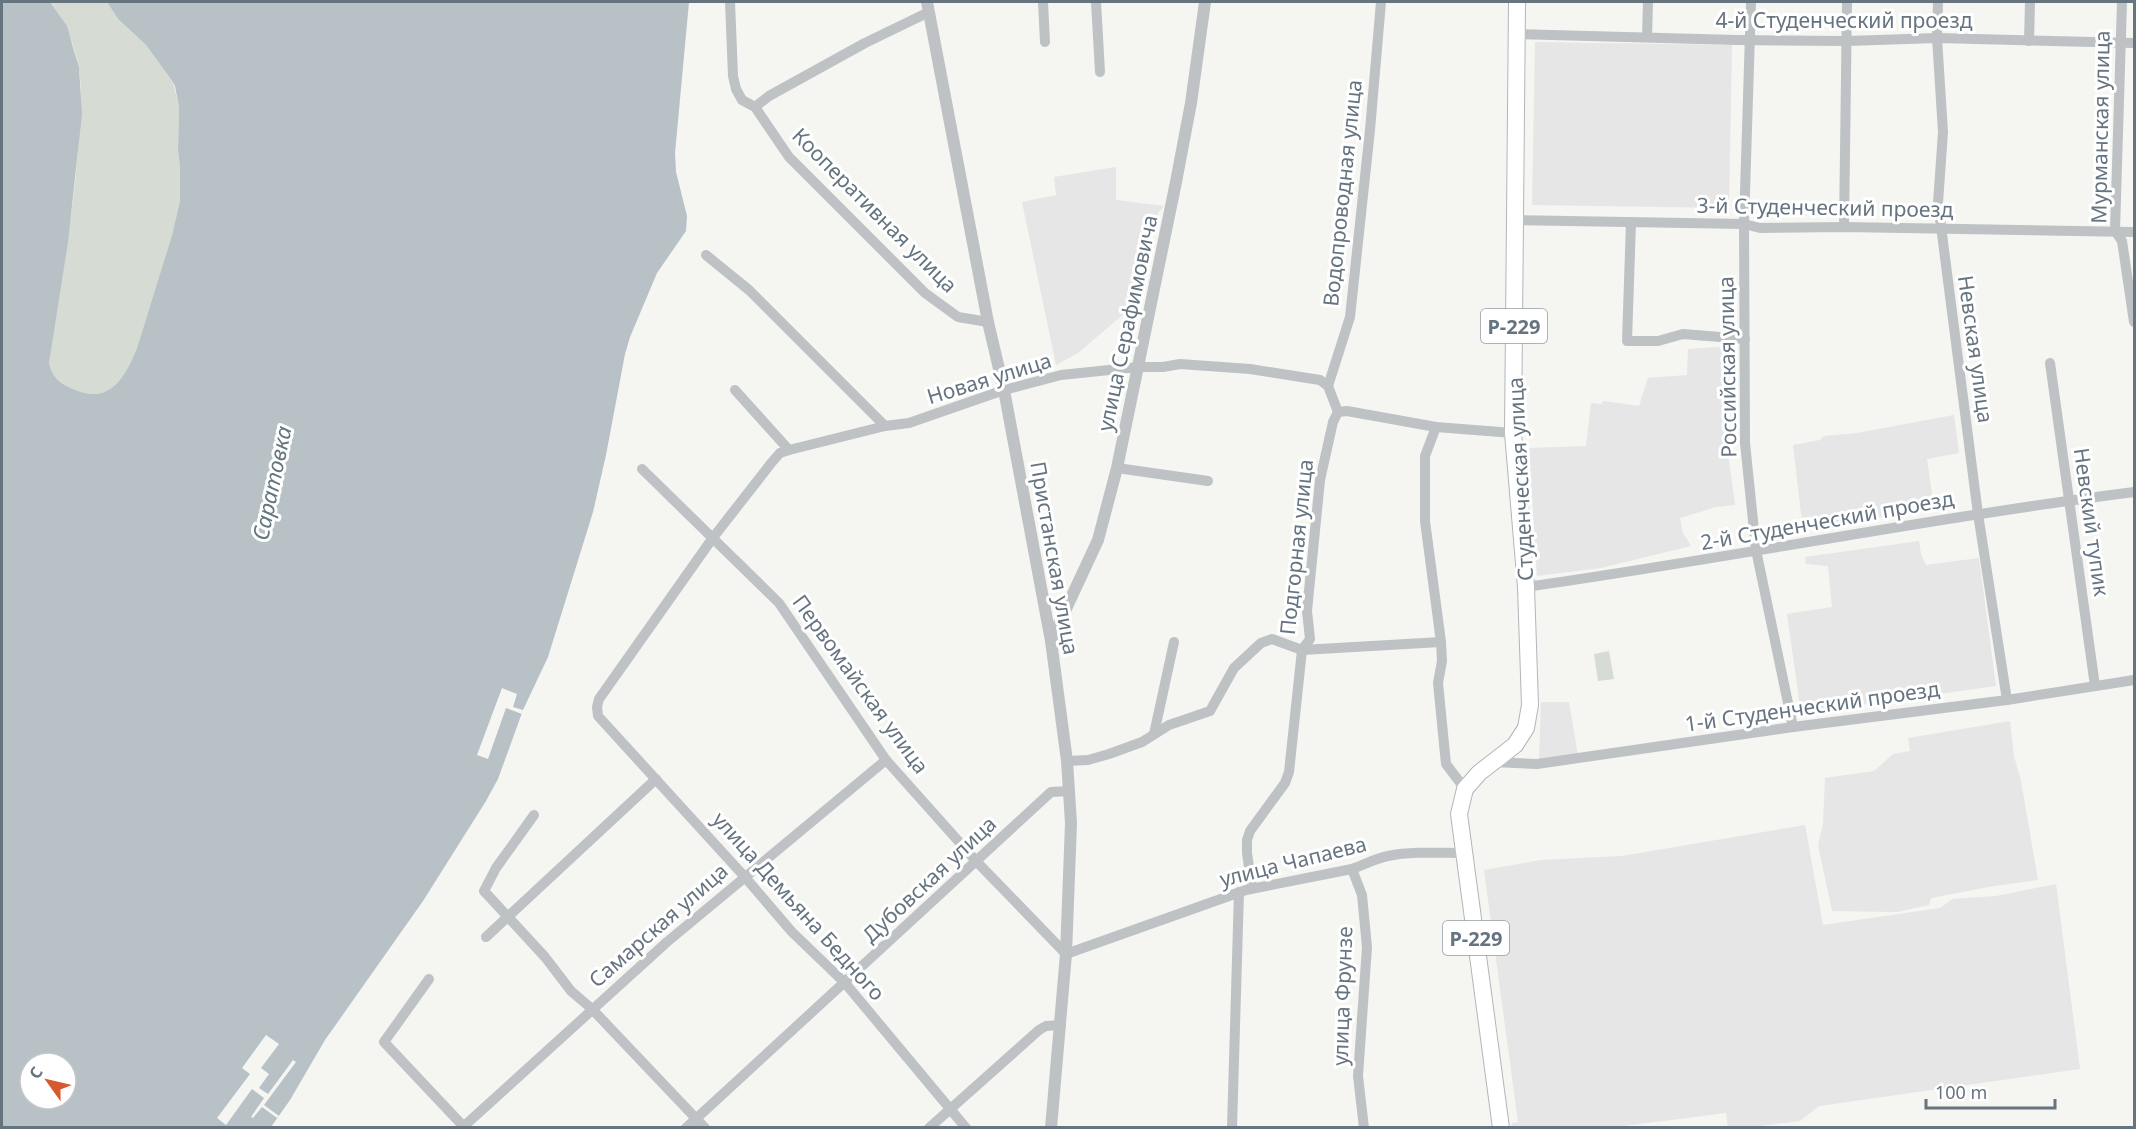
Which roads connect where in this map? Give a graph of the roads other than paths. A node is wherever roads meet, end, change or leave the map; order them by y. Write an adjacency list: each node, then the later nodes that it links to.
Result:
1 (730, 2): 24 (street, Кооперативная улица)
2 (1043, 2): 20 (street)
3 (1096, 2): 23 (street)
4 (1205, 2): 37 (street, улица Серафимовича)
5 (1381, 2): 38 (street, Водопроводная улица)
6 (1517, 2): 14 (main road, Студенческая улица / Р-229)
7 (1648, 2): 15 (street)
8 (1750, 2): 17 (street, Российская улица)
9 (1847, 2): 18 (street)
10 (1938, 2): 16 (street, Невская улица)
11 (2030, 2): 19 (street)
12 (2122, 2): 22 (street, Мурманская улица)
13 (928, 7): 24 (street); 33 (street, Пристанская улица)
14 (1517, 34): 15 (street, 4-й Студенческий проезд); 25 (main road, Студенческая улица / Р-229)
15 (1647, 37): 17 (street, 4-й Студенческий проезд)
16 (1937, 38): 18 (street, 4-й Студенческий проезд); 19 (street, 4-й Студенческий проезд); 29 (street, Невская улица)
17 (1751, 39): 18 (street, 4-й Студенческий проезд); 27 (street, Российская улица)
18 (1846, 41): 28 (street)
19 (2029, 41): 22 (street, 4-й Студенческий проезд)
20 (1045, 42)
21 (2134, 43): 22 (street, 4-й Студенческий проезд)
22 (2121, 44): 30 (street, Мурманская улица)
23 (1100, 72)
24 (755, 107): 33 (street, Кооперативная улица)
25 (1515, 220): 26 (street, 3-й Студенческий проезд); 44 (main road, Студенческая улица / Р-229)
26 (1631, 222): 27 (street, 3-й Студенческий проезд); 35 (street)
27 (1744, 224): 28 (street, 3-й Студенческий проезд); 35 (street, Российская улица)
28 (1844, 228): 29 (street, 3-й Студенческий проезд)
29 (1943, 230): 30 (street, 3-й Студенческий проезд); 51 (street, Невская улица)
30 (2115, 231): 31 (street, 3-й Студенческий проезд); 34 (street, Мурманская улица)
31 (2134, 232)
32 (706, 255): 42 (street)
33 (988, 322): 40 (street, Пристанская улица)
34 (2134, 322)
35 (1745, 339): 53 (street, Российская улица)
36 (2050, 363): 50 (street, Невский тупик)
37 (1138, 366): 38 (street, Новая улица); 40 (street, Новая улица); 46 (street, улица Серафимовича)
38 (1328, 386): 41 (street)
39 (735, 390): 45 (street)
40 (1004, 390): 42 (street, Новая улица); 55 (street, Пристанская улица)
41 (1338, 412): 43 (street); 58 (street, Подгорная улица)
42 (885, 426): 45 (street, Новая улица)
43 (1436, 427): 44 (street); 57 (street)
44 (1513, 433): 54 (main road, Студенческая улица / Р-229)
45 (789, 450): 52 (street, Новая улица)
46 (1117, 468): 48 (street); 55 (street, улица Серафимовича)
47 (642, 469): 52 (street, Первомайская улица)
48 (1208, 481)
49 (2134, 492): 50 (street, 2-й Студенческий проезд)
50 (2069, 501): 51 (street, 2-й Студенческий проезд); 60 (street, Невский тупик)
51 (1978, 514): 53 (street, 2-й Студенческий проезд); 61 (street, Невская улица)
52 (712, 539): 62 (street, Новая улица); 65 (street, Первомайская улица)
53 (1756, 550): 54 (street, 2-й Студенческий проезд); 63 (street, Российская улица)
54 (1526, 587): 67 (main road, Студенческая улица / Р-229)
55 (1051, 641): 66 (street, Пристанская улица)
56 (1174, 642): 64 (street)
57 (1441, 642): 58 (street); 69 (street)
58 (1302, 650): 64 (street); 76 (street, Подгорная улица)
59 (2134, 680): 60 (street, 1-й Студенческий проезд)
60 (2095, 686): 61 (street, 1-й Студенческий проезд)
61 (2007, 700): 63 (street, 1-й Студенческий проезд)
62 (598, 716): 68 (street, улица Демьяна Бедного)
63 (1793, 727): 67 (street, 1-й Студенческий проезд)
64 (1154, 734): 66 (street)
65 (886, 760): 73 (street, Первомайская улица); 75 (street, Самарская улица)
66 (1067, 761): 70 (street, Пристанская улица)
67 (1494, 762): 69 (main road, Р-229)
68 (656, 778): 75 (street, улица Демьяна Бедного); 78 (street)
69 (1465, 789): 72 (main road, Р-229)
70 (1070, 791): 73 (street, Дубовская улица); 80 (street, Пристанская улица)
71 (534, 815): 78 (street)
72 (1465, 854): 74 (street, улица Чапаева); 95 (main road, Р-229)
73 (977, 862): 80 (street, Первомайская улица); 82 (street, Дубовская улица)
74 (1352, 868): 76 (street, улица Чапаева); 94 (street, улица Фрунзе)
75 (744, 876): 82 (street, улица Демьяна Бедного); 83 (street, Самарская улица)
76 (1252, 888): 77 (street, улица Чапаева)
77 (1239, 892): 80 (street, улица Чапаева); 93 (street)
78 (508, 918): 79 (street); 83 (street)
79 (486, 937)
80 (1066, 954): 84 (street, Пристанская улица)
81 (429, 979): 87 (street)
82 (844, 983): 85 (street, улица Демьяна Бедного); 86 (street, Дубовская улица)
83 (591, 1009): 86 (street); 87 (street, Самарская улица)
84 (1061, 1025): 85 (street); 92 (street, Пристанская улица)
85 (951, 1107): 90 (street); 91 (street, улица Демьяна Бедного)
86 (697, 1118): 88 (street, Дубовская улица); 89 (street)
87 (463, 1127)
88 (687, 1128)
89 (705, 1128)
90 (929, 1128)
91 (966, 1128)
92 (1051, 1128)
93 (1232, 1128)
94 (1364, 1128)
95 (1501, 1128)

